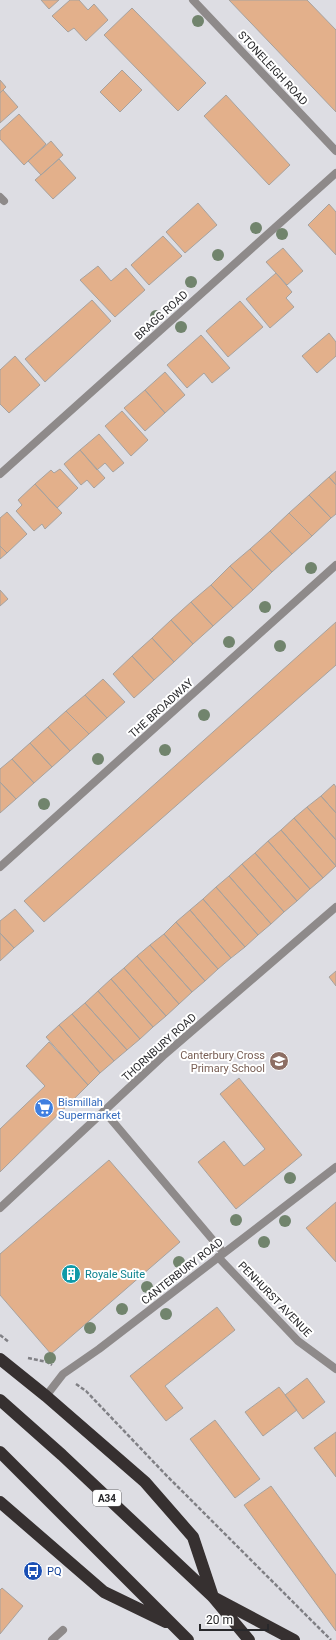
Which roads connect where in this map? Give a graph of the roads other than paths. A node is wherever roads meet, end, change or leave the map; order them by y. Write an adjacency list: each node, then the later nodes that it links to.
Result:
1 (193, 0): 2 (street, STONELEIGH ROAD)
2 (336, 150)
3 (336, 173): 4 (street, BRAGG ROAD)
4 (0, 474)
5 (336, 565): 6 (street, THE BROADWAY)
6 (0, 867)
7 (336, 907): 8 (street, THORNBURY ROAD)
8 (104, 1111): 10 (street, THORNBURY ROAD); 11 (street, PENHURST AVENUE)
9 (336, 1167): 11 (street, CANTERBURY ROAD)
10 (0, 1208)
11 (221, 1254): 13 (street, PENHURST AVENUE); 14 (street, CANTERBURY ROAD)
12 (0, 1359): 14 (highway)
13 (336, 1369)
14 (46, 1396): 18 (highway)
15 (0, 1400): 18 (highway, A34)
16 (0, 1452): 19 (highway)
17 (0, 1502): 19 (highway)
18 (213, 1598): 23 (highway, A34); 24 (highway)
19 (174, 1626): 22 (highway)
20 (63, 1630): 21 (street)
21 (52, 1640)
22 (188, 1640)
23 (249, 1640)
24 (294, 1640)

